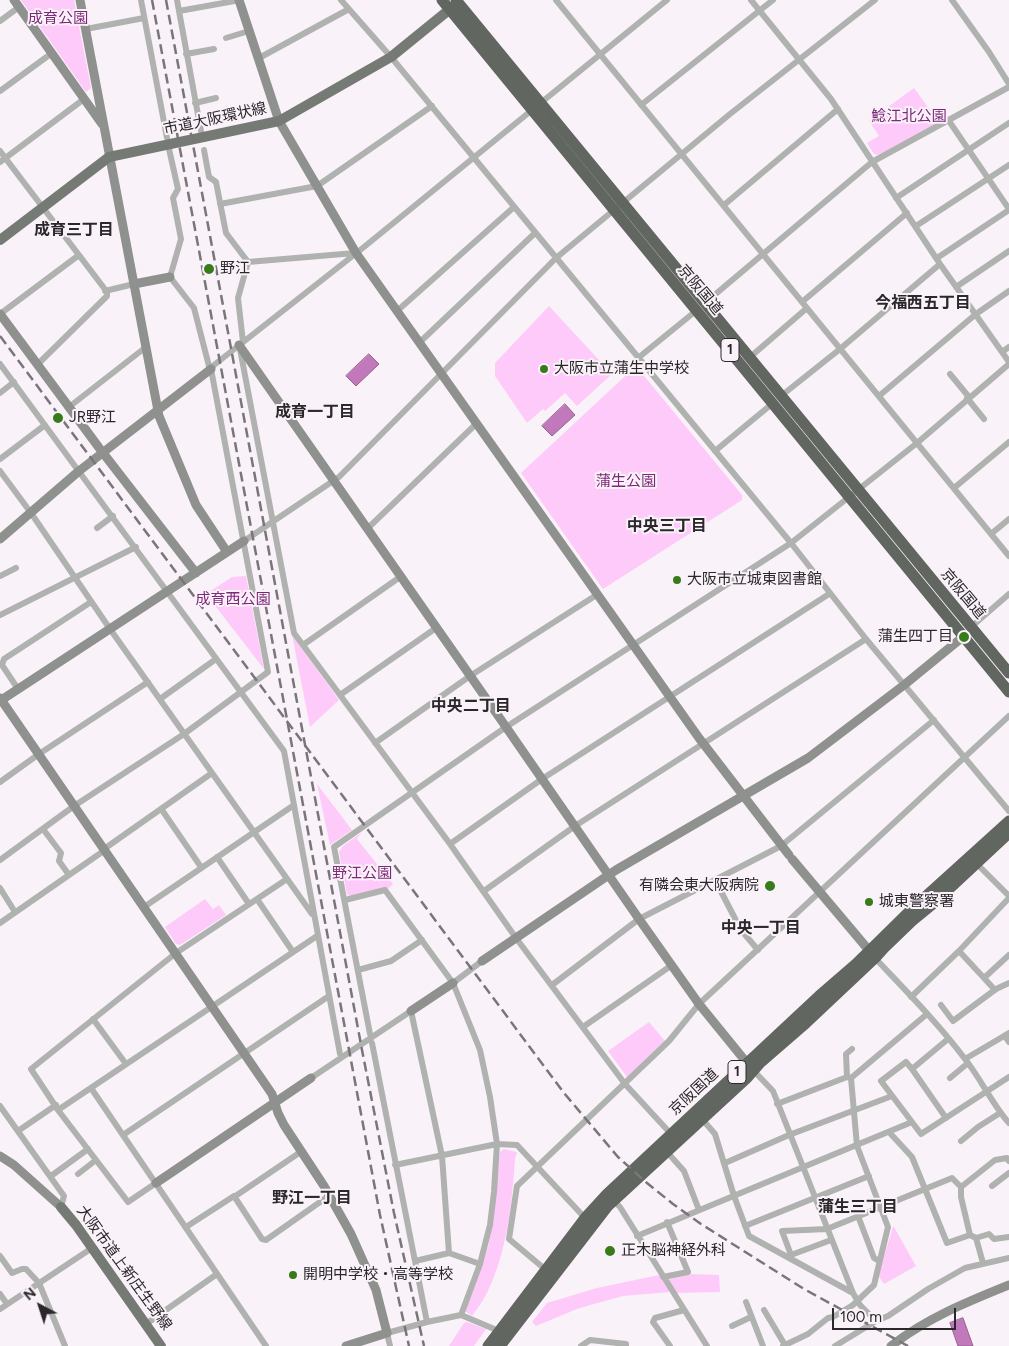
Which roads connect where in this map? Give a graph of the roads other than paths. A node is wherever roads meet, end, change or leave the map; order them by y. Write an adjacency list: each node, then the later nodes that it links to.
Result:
1 (80, 0): 20 (street)
2 (141, 0): 18 (street)
3 (177, 0): 16 (street)
4 (239, 0): 16 (street); 21 (street)
5 (342, 0): 15 (street)
6 (442, 0): 13 (highway, 京阪国道 / 1)
7 (668, 0): 25 (street)
8 (751, 0): 17 (street)
9 (773, 0): 17 (street)
10 (875, 0): 29 (street)
11 (952, 0): 30 (street)
12 (559, 1): 25 (street)
13 (456, 3): 27 (main road, 市道大阪環状線); 37 (highway, 京阪国道 / 1)
14 (16, 4): 19 (street); 24 (street)
15 (349, 9): 27 (street); 28 (street)
16 (179, 11): 26 (street)
17 (759, 11): 29 (street); 35 (street)
18 (144, 18): 20 (street); 44 (street)
19 (0, 21)
20 (86, 29): 42 (street)
21 (250, 31): 22 (street); 28 (street)
22 (226, 38)
23 (214, 48): 26 (street)
24 (52, 53): 31 (street); 32 (street)
25 (600, 53): 35 (street); 37 (street)
26 (186, 54): 34 (street)
27 (392, 57): 36 (street); 39 (main road, 市道大阪環状線)
28 (259, 58): 39 (street)
29 (800, 60): 38 (street); 49 (street)
30 (1009, 86): 40 (street)
31 (0, 91)
32 (84, 98): 42 (street); 52 (street)
33 (216, 98): 34 (street)
34 (195, 103): 43 (street)
35 (642, 105): 49 (street)
36 (432, 106): 51 (street); 56 (street)
37 (536, 106): 51 (street); 60 (highway, 京阪国道 / 1)
38 (838, 109): 53 (street); 59 (street)
39 (279, 121): 50 (main road, 市道大阪環状線); 56 (street)
40 (949, 121): 47 (street); 53 (street)
41 (1009, 122): 47 (street)
42 (104, 128): 50 (street)
43 (201, 131)
44 (167, 138)
45 (169, 148): 75 (street)
46 (204, 150): 58 (street)
47 (969, 150): 55 (street); 57 (street)
48 (0, 151): 52 (street)
49 (682, 154): 59 (street); 60 (street)
50 (109, 157): 61 (main road, 市道大阪環状線); 76 (street)
51 (474, 158): 62 (street); 69 (street)
52 (3, 160): 61 (street)
53 (872, 162): 57 (street); 70 (street)
54 (1009, 165): 55 (street)
55 (989, 179): 63 (street); 65 (street)
56 (317, 186): 58 (street); 69 (street)
57 (896, 198): 64 (street)
58 (220, 204): 74 (street)
59 (724, 204): 70 (street)
60 (619, 206): 72 (street); 81 (highway, 京阪国道 / 1)
61 (42, 207): 67 (main road, 市道大阪環状線); 71 (street)
62 (514, 207): 66 (street); 83 (street)
63 (1009, 210): 73 (street)
64 (907, 214): 65 (street); 80 (street)
65 (916, 226): 73 (street)
66 (535, 233): 72 (street); 86 (street)
67 (0, 240)
68 (1009, 251): 77 (street)
69 (356, 253): 74 (street); 83 (street); 87 (street)
70 (764, 254): 80 (street); 81 (street)
71 (79, 255): 78 (street); 84 (street)
72 (556, 258): 92 (street); 98 (street)
73 (938, 261): 77 (street); 90 (street)
74 (248, 262): 87 (street)
75 (170, 278): 76 (street); 97 (street)
76 (134, 284): 78 (street); 88 (street)
77 (956, 287): 85 (street)
78 (106, 291): 96 (street)
79 (1009, 291): 85 (street)
80 (802, 302): 82 (street)
81 (701, 306): 92 (street); 93 (highway, 京阪国道 / 1); 104 (highway, 京阪国道 / 1)
82 (807, 308): 90 (street); 93 (street)
83 (397, 311): 86 (street)
84 (0, 314): 96 (street)
85 (976, 314): 91 (street); 102 (street)
86 (420, 342): 98 (street)
87 (241, 344): 97 (street); 117 (street); 123 (street)
88 (146, 347): 105 (street); 106 (street)
89 (1009, 347): 91 (street)
90 (840, 349): 102 (street); 104 (street)
91 (1002, 352): 94 (street)
92 (638, 358): 112 (street)
93 (749, 358): 104 (highway, 京阪国道 / 1)
94 (1009, 363): 103 (street)
95 (0, 364): 100 (street)
96 (38, 364): 105 (street)
97 (211, 369): 106 (street); 128 (street)
98 (442, 374): 108 (street); 117 (street)
99 (950, 374): 103 (street)
100 (14, 382): 101 (street); 109 (street)
101 (0, 393)
102 (879, 396): 111 (street)
103 (968, 398): 107 (street); 111 (street)
104 (777, 400): 112 (street); 119 (highway, 京阪国道 / 1)
105 (69, 407): 113 (street)
106 (158, 410): 113 (street); 131 (street)
107 (984, 419)
108 (477, 423): 125 (street); 139 (street)
109 (45, 425): 114 (street); 116 (street)
110 (1009, 442): 118 (street)
111 (917, 443): 118 (street); 119 (street)
112 (715, 451): 129 (street)
113 (104, 452): 116 (street); 134 (street)
114 (0, 459)
115 (0, 471): 120 (street)
116 (79, 471): 120 (street); 121 (street)
117 (334, 482): 123 (street); 125 (street)
118 (954, 488): 126 (street)
119 (853, 493): 129 (street); 146 (highway, 京阪国道 / 1)
120 (31, 513): 127 (street); 137 (street)
121 (112, 516): 124 (street); 130 (street)
122 (1009, 519): 126 (street)
123 (274, 522): 128 (street); 148 (street)
124 (97, 528)
125 (367, 529): 136 (street)
126 (991, 534): 132 (street)
127 (0, 539)
128 (244, 541): 131 (street); 157 (street)
129 (790, 544): 140 (street); 149 (street)
130 (136, 548): 137 (street); 138 (street)
131 (227, 552): 134 (street)
132 (1009, 556)
133 (16, 568): 135 (street)
134 (196, 573): 138 (street)
135 (0, 576)
136 (400, 577): 144 (street); 148 (street)
137 (75, 578): 142 (street); 143 (street)
138 (167, 592): 145 (street); 150 (street)
139 (598, 594): 149 (street); 152 (street)
140 (829, 594): 147 (street); 159 (street)
141 (1009, 594): 146 (street)
142 (91, 602): 145 (street); 155 (street)
143 (1, 613)
144 (436, 628): 152 (street); 158 (street)
145 (110, 629): 153 (street); 155 (street)
146 (967, 631): 151 (highway, 京阪国道 / 1); 154 (street); 156 (highway, 京阪国道 / 1)
147 (866, 640): 154 (street); 167 (street)
148 (303, 645): 158 (street)
149 (634, 645): 159 (street); 164 (street)
150 (216, 660): 157 (street); 160 (street)
151 (1009, 673)
152 (470, 676): 164 (street); 166 (street)
153 (148, 682): 160 (street); 168 (street)
154 (904, 684): 163 (street); 174 (street)
155 (18, 689): 161 (street)
156 (1009, 692)
157 (240, 693): 165 (street); 175 (street)
158 (340, 695): 166 (street)
159 (671, 697): 167 (street); 171 (street)
160 (160, 699): 165 (street)
161 (0, 700): 168 (street)
162 (1009, 716): 169 (street)
163 (934, 720): 169 (street); 185 (street)
164 (506, 727): 171 (street); 173 (street)
165 (184, 734): 170 (street); 176 (street)
166 (375, 743): 173 (street)
167 (703, 743): 174 (street); 180 (street)
168 (39, 754): 172 (street); 176 (street)
169 (965, 758): 178 (street); 197 (street)
170 (212, 773): 177 (street); 182 (street)
171 (542, 779): 180 (street); 184 (street)
172 (0, 782)
173 (412, 793): 184 (street); 200 (street)
174 (742, 795): 185 (street); 192 (street)
175 (294, 805): 182 (street); 204 (street)
176 (74, 806): 181 (street); 186 (street)
177 (162, 810): 186 (street); 190 (street)
178 (1009, 811)
179 (1009, 821): 214 (highway, 京阪国道 / 1)
180 (575, 826): 192 (street); 196 (street)
181 (43, 829): 188 (street); 191 (street)
182 (254, 832): 187 (street); 193 (street)
183 (1009, 833): 189 (highway, 京阪国道 / 1)
184 (450, 844): 196 (street)
185 (781, 846): 194 (street); 197 (street)
186 (104, 850): 191 (street); 202 (street)
187 (217, 857): 190 (street); 201 (street)
188 (0, 860)
189 (977, 864): 198 (street); 214 (highway, 京阪国道 / 1)
190 (201, 868): 202 (street)
191 (69, 875): 203 (street)
192 (609, 875): 205 (street); 208 (street)
193 (287, 879): 199 (street); 204 (street)
194 (715, 880): 205 (street); 210 (street)
195 (0, 888): 203 (street)
196 (484, 891): 208 (street)
197 (819, 892): 210 (street); 214 (street)
198 (1009, 897): 211 (street)
199 (257, 899): 201 (street); 212 (street)
200 (345, 900): 209 (street); 218 (street)
201 (249, 904): 213 (street)
202 (144, 907): 213 (street)
203 (16, 912): 206 (street)
204 (314, 918): 207 (street)
205 (639, 919): 217 (street); 222 (street)
206 (0, 923)
207 (317, 936): 212 (street); 224 (street)
208 (516, 938): 216 (street); 222 (street)
209 (422, 940): 218 (street); 220 (street)
210 (758, 950): 226 (street)
211 (959, 951): 219 (street); 225 (street)
212 (293, 952): 228 (street)
213 (176, 953): 228 (street); 231 (street)
214 (872, 955): 225 (street); 243 (highway, 京阪国道 / 1)
215 (1009, 955): 219 (street)
216 (482, 961): 220 (street)
217 (672, 965): 226 (street); 232 (street)
218 (358, 970): 233 (street)
219 (984, 978): 223 (street)
220 (453, 983): 229 (street); 269 (street)
221 (1009, 983): 223 (street)
222 (552, 985): 232 (street)
223 (995, 990): 227 (street)
224 (329, 996): 239 (street); 240 (street)
225 (911, 997): 230 (street)
226 (699, 1004): 243 (street); 249 (street)
227 (941, 1005)
228 (212, 1006): 239 (street); 242 (street)
229 (411, 1011): 246 (street); 275 (street)
230 (927, 1014): 235 (street); 247 (street)
231 (93, 1019): 242 (street); 256 (street)
232 (583, 1027): 249 (street)
233 (370, 1034)
234 (1007, 1034): 236 (street); 241 (street)
235 (948, 1039): 241 (street); 244 (street)
236 (1009, 1042)
237 (372, 1043): 279 (street)
238 (852, 1049): 247 (street)
239 (245, 1054): 253 (street); 266 (street)
240 (340, 1054)
241 (967, 1061): 248 (street); 251 (street)
242 (126, 1064): 250 (street)
243 (750, 1066): 254 (street); 260 (highway, 京阪国道 / 1); 265 (highway, 京阪国道 / 1)
244 (912, 1068): 252 (street); 259 (street)
245 (1009, 1077): 251 (street)
246 (311, 1078): 253 (street)
247 (849, 1078): 254 (street); 257 (street)
248 (950, 1078)
249 (625, 1084): 265 (street); 280 (street)
250 (91, 1088): 256 (street); 266 (street)
251 (988, 1091): 258 (street); 259 (street)
252 (892, 1096): 257 (street); 261 (street)
253 (275, 1102): 272 (street); 286 (street)
254 (777, 1104): 267 (street)
255 (0, 1106): 263 (street)
256 (57, 1107): 263 (street); 271 (street)
257 (854, 1110): 267 (street); 270 (street)
258 (1000, 1113): 262 (street); 268 (street)
259 (946, 1118): 261 (street)
260 (702, 1119): 273 (highway, 京阪国道 / 1); 278 (street)
261 (912, 1122): 264 (street)
262 (1009, 1122)
263 (18, 1131): 284 (street)
264 (889, 1132): 270 (street); 289 (street)
265 (671, 1134): 293 (highway, 京阪国道 / 1)
266 (123, 1135): 286 (street)
267 (789, 1135): 278 (street); 281 (street)
268 (961, 1141)
269 (497, 1144): 275 (street); 280 (street); 316 (street)
270 (857, 1146): 281 (street); 285 (street)
271 (88, 1149): 276 (street); 284 (street)
272 (302, 1151): 290 (street); 292 (street)
273 (667, 1152): 293 (highway, 京阪国道 / 1); 297 (street)
274 (0, 1156): 295 (street)
275 (442, 1156): 279 (street); 309 (street)
276 (96, 1160): 283 (street); 286 (street)
277 (1009, 1161): 288 (street)
278 (725, 1163): 291 (street)
279 (395, 1165): 313 (street)
280 (536, 1167): 299 (street); 317 (street)
281 (803, 1168): 291 (street); 294 (street)
282 (1009, 1173): 287 (street)
283 (78, 1174)
284 (51, 1176): 295 (street)
285 (869, 1176): 294 (street); 296 (street)
286 (156, 1183): 302 (street)
287 (992, 1186)
288 (961, 1187): 289 (street); 305 (street)
289 (926, 1189): 296 (street); 305 (street)
290 (330, 1195): 292 (street); 337 (street)
291 (734, 1196): 297 (street); 301 (street)
292 (234, 1197): 302 (street)
293 (610, 1197): 299 (highway, 京阪国道 / 1); 304 (street); 344 (highway, 京阪国道 / 1)
294 (815, 1198): 301 (street); 303 (street)
295 (61, 1207): 308 (main road, 大阪市道上新庄生野線)
296 (881, 1207): 298 (street); 314 (street)
297 (699, 1210): 300 (street)
298 (858, 1216): 303 (street); 314 (street)
299 (585, 1218): 317 (highway, 京阪国道 / 1)
300 (667, 1222): 304 (street); 319 (street)
301 (745, 1226): 311 (street)
302 (186, 1227): 318 (street)
303 (827, 1229): 307 (street); 311 (street)
304 (637, 1236): 319 (street)
305 (973, 1236): 306 (street); 315 (street)
306 (1009, 1237)
307 (831, 1240): 311 (street); 322 (street)
308 (92, 1248): 320 (street); 334 (main road, 大阪市道上新庄生野線)
309 (449, 1253): 313 (street); 316 (street)
310 (0, 1256): 320 (street)
311 (790, 1256): 322 (street)
312 (1009, 1258): 315 (street)
313 (416, 1261): 333 (street)
314 (879, 1261): 324 (street)
315 (983, 1263): 332 (street)
316 (480, 1264): 330 (street)
317 (546, 1270): 336 (highway, 京阪国道 / 1)
318 (217, 1274): 334 (street); 340 (street)
319 (663, 1277): 328 (street)
320 (39, 1283): 326 (street); 338 (street)
321 (1009, 1285): 352 (street)
322 (852, 1293): 324 (street)
323 (0, 1294): 326 (street)
324 (857, 1300): 332 (street); 350 (street)
325 (746, 1302): 331 (street)
326 (7, 1304): 327 (street)
327 (0, 1309)
328 (684, 1310): 347 (street); 348 (street)
329 (764, 1310): 350 (street)
330 (461, 1315): 333 (street); 336 (street)
331 (751, 1317): 335 (street); 349 (street)
332 (876, 1321): 351 (street)
333 (427, 1322): 337 (street)
334 (146, 1324): 339 (main road, 大阪市道上新庄生野線)
335 (732, 1326)
336 (499, 1331): 343 (highway, 京阪国道 / 1)
337 (388, 1333): 341 (street); 342 (street)
338 (66, 1346)
339 (161, 1346)
340 (266, 1346)
341 (346, 1346)
342 (390, 1346)
343 (488, 1346)
344 (500, 1346)
345 (581, 1346): 346 (street)
346 (626, 1346)
347 (670, 1346)
348 (707, 1346)
349 (763, 1346)
350 (784, 1346)
351 (835, 1346)
352 (892, 1346)

